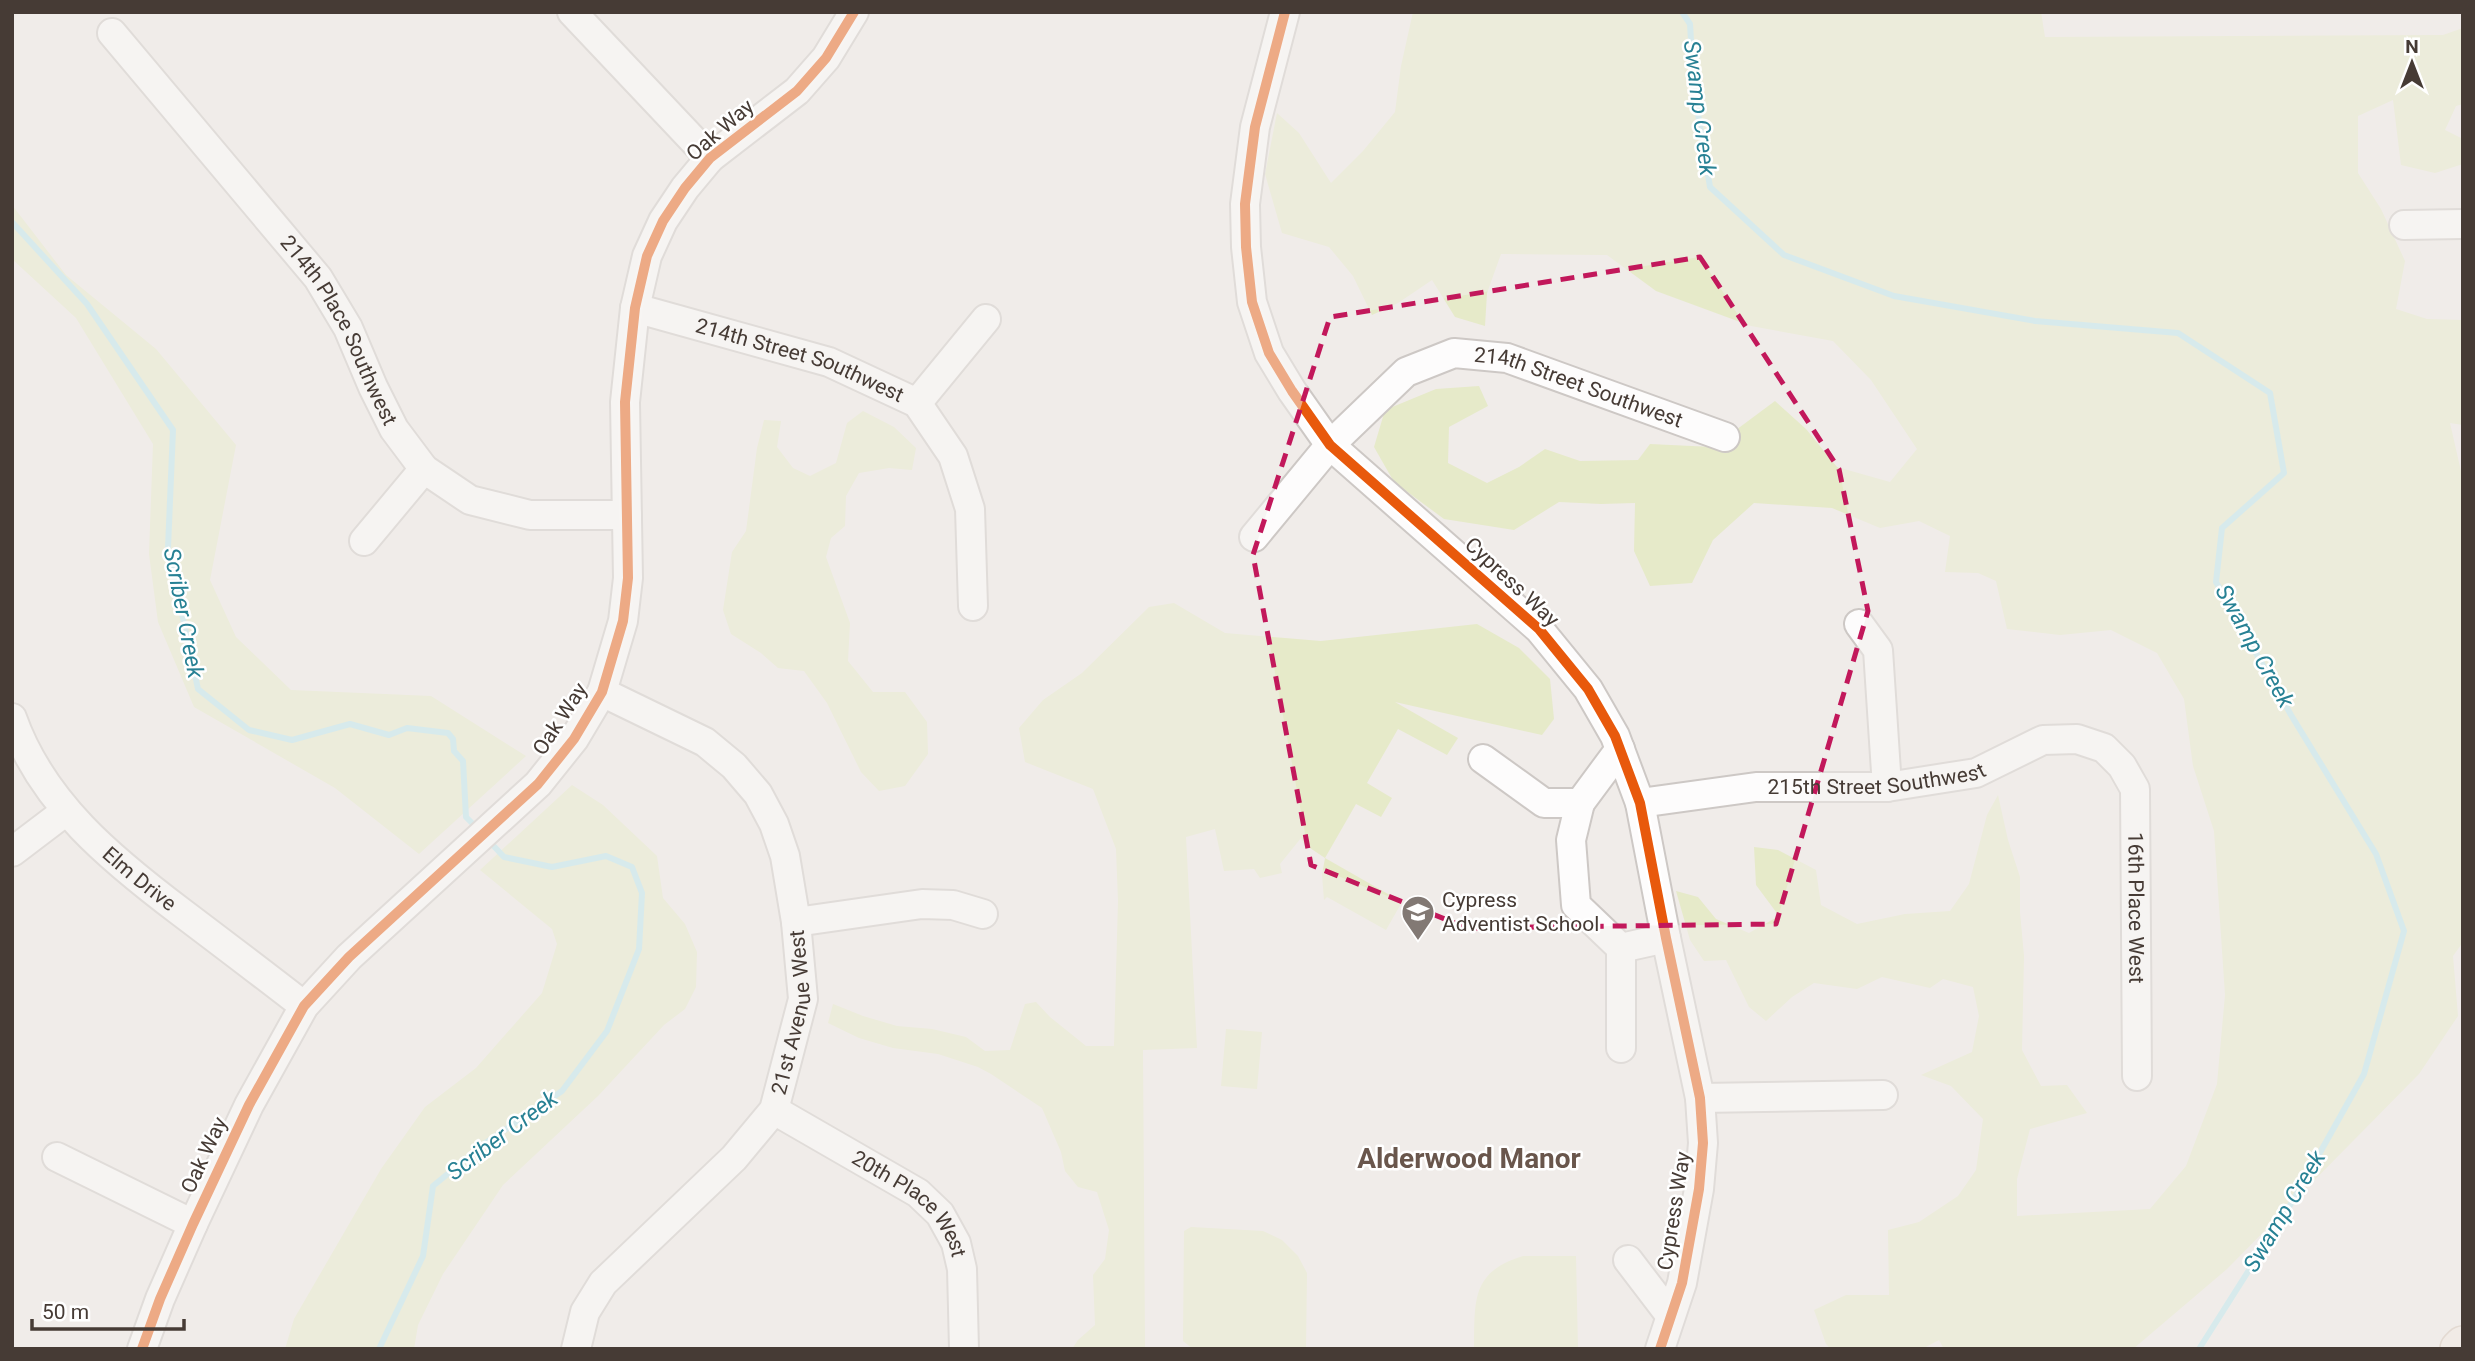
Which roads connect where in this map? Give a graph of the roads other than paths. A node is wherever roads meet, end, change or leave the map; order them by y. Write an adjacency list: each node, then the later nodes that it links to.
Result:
1 (572, 12): 5 (street)
2 (854, 12): 5 (street, Oak Way)
3 (1285, 12): 12 (street, Cypress Way)
4 (112, 33): 13 (street, 214th Place Southwest)
5 (710, 158): 8 (street, Oak Way)
6 (2463, 224): 7 (street)
7 (2404, 225)
8 (635, 308): 10 (street, 214th Street Southwest); 14 (street, Oak Way)
9 (986, 319): 10 (street)
10 (917, 403): 17 (street, 214th Street Southwest)
11 (1725, 437): 12 (street, 214th Street Southwest)
12 (1330, 445): 15 (street, 214th Street Southwest); 22 (street, Cypress Way)
13 (424, 469): 14 (street, 214th Place Southwest); 16 (street)
14 (627, 515): 19 (street, Oak Way)
15 (1254, 537)
16 (364, 541)
17 (974, 606)
18 (1859, 624): 24 (street)
19 (602, 692): 30 (street, 21st Avenue West); 33 (street, Oak Way)
20 (12, 718): 27 (street, Elm Drive)
21 (2104, 748): 24 (street, 215th Street Southwest); 35 (street, 16th Place West)
22 (1620, 749): 25 (street); 26 (street, Cypress Way)
23 (1483, 759): 25 (street)
24 (1887, 787): 26 (street, 215th Street Southwest)
25 (1580, 803): 32 (street)
26 (1640, 803): 31 (street, Cypress Way)
27 (66, 811): 28 (street); 33 (street, Elm Drive)
28 (12, 852)
29 (983, 914): 30 (street)
30 (796, 922): 38 (street, 21st Avenue West)
31 (1665, 938): 32 (street); 37 (street, Cypress Way)
32 (1621, 947): 34 (street)
33 (303, 1006): 40 (street, Oak Way)
34 (1621, 1048)
35 (2137, 1076)
36 (1883, 1095): 37 (street)
37 (1700, 1098): 42 (street, Cypress Way)
38 (774, 1110): 44 (street, 21st Avenue West); 45 (street, 20th Place West)
39 (57, 1157): 40 (street)
40 (193, 1224): 43 (street, Oak Way)
41 (1628, 1260): 42 (street)
42 (1670, 1315): 46 (street, Cypress Way)
43 (142, 1349)
44 (576, 1349)
45 (964, 1349)
46 (1660, 1349)

